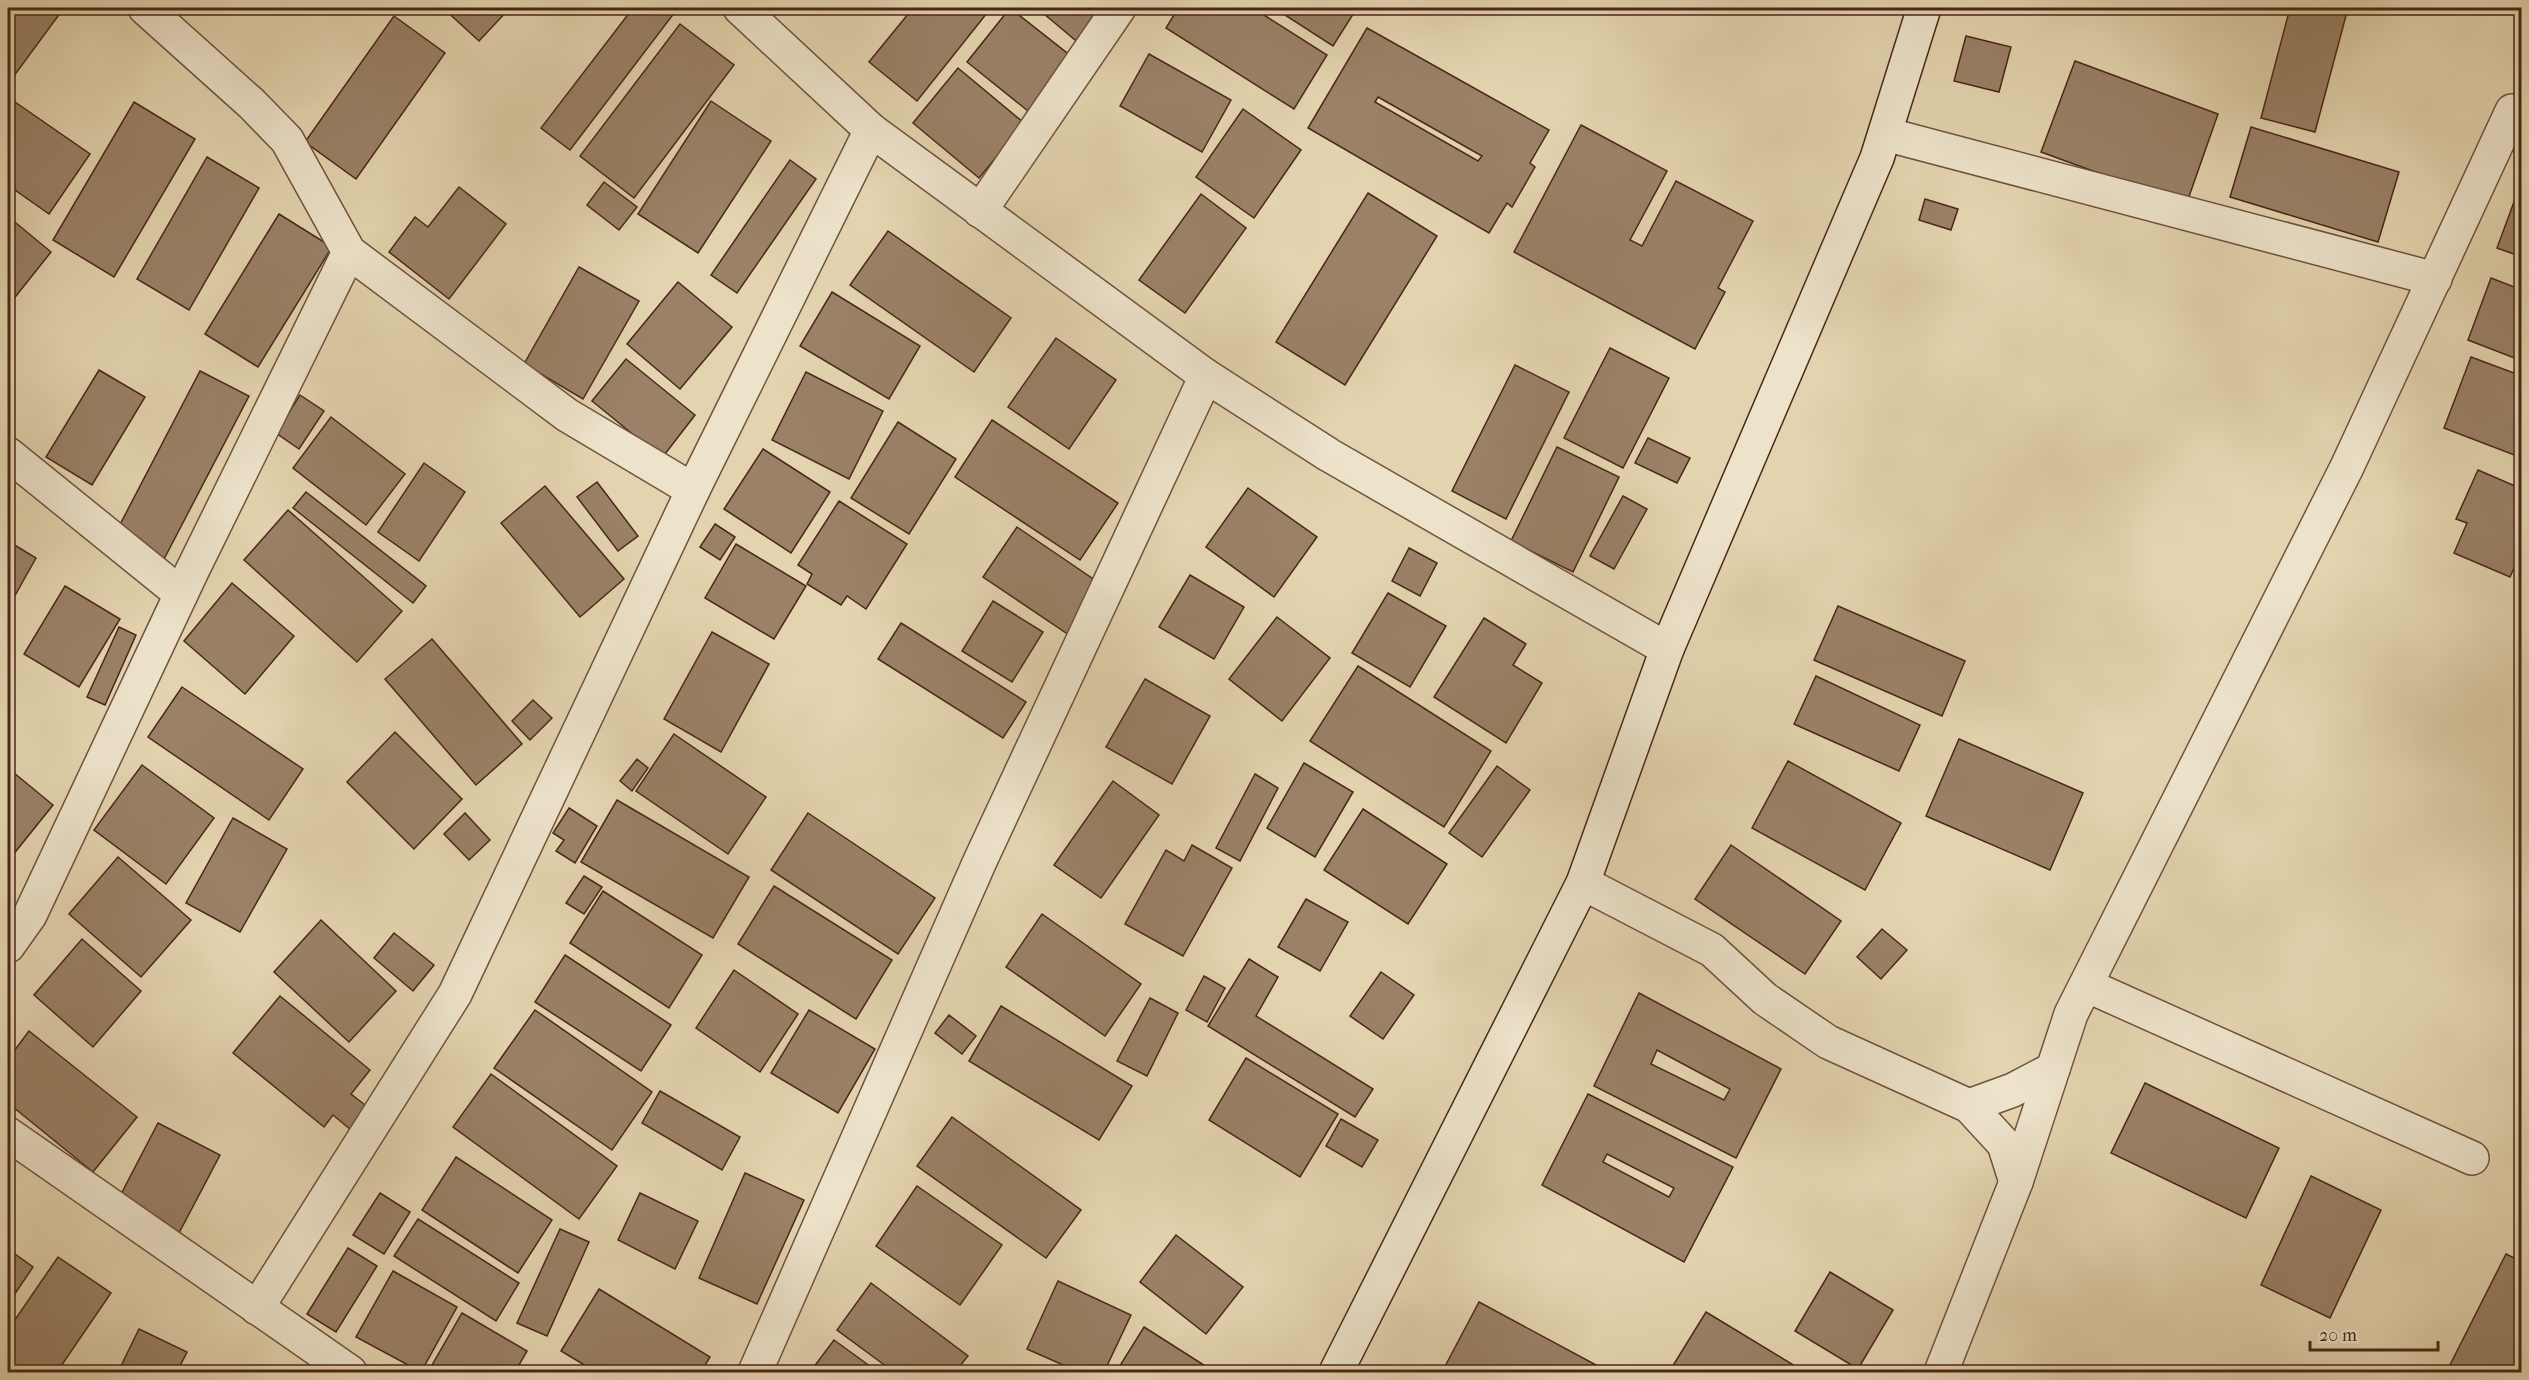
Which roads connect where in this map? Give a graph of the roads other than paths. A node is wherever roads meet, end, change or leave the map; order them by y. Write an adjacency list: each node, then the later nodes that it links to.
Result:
1 (145, 8): 9 (street)
2 (740, 8): 6 (street)
3 (1119, 8): 8 (street)
4 (1924, 8): 7 (street)
5 (2512, 111): 10 (street)
6 (871, 130): 8 (street); 13 (street)
7 (1885, 134): 10 (street); 15 (street)
8 (980, 211): 11 (street)
9 (348, 252): 13 (street); 14 (street)
10 (2435, 279): 18 (street)
11 (1206, 376): 15 (street); 26 (street)
12 (8, 454): 14 (street)
13 (693, 490): 24 (street)
14 (182, 594): 17 (street)
15 (1667, 649): 16 (street)
16 (1583, 883): 20 (street); 27 (street)
17 (8, 946)
18 (2086, 985): 19 (street); 22 (street)
19 (2053, 1069): 20 (street); 23 (street)
20 (1969, 1107): 23 (street)
21 (8, 1134): 24 (street)
22 (2472, 1158)
23 (2016, 1182): 28 (street)
24 (257, 1308): 25 (street)
25 (350, 1372)
26 (755, 1372)
27 (1336, 1372)
28 (1941, 1372)

